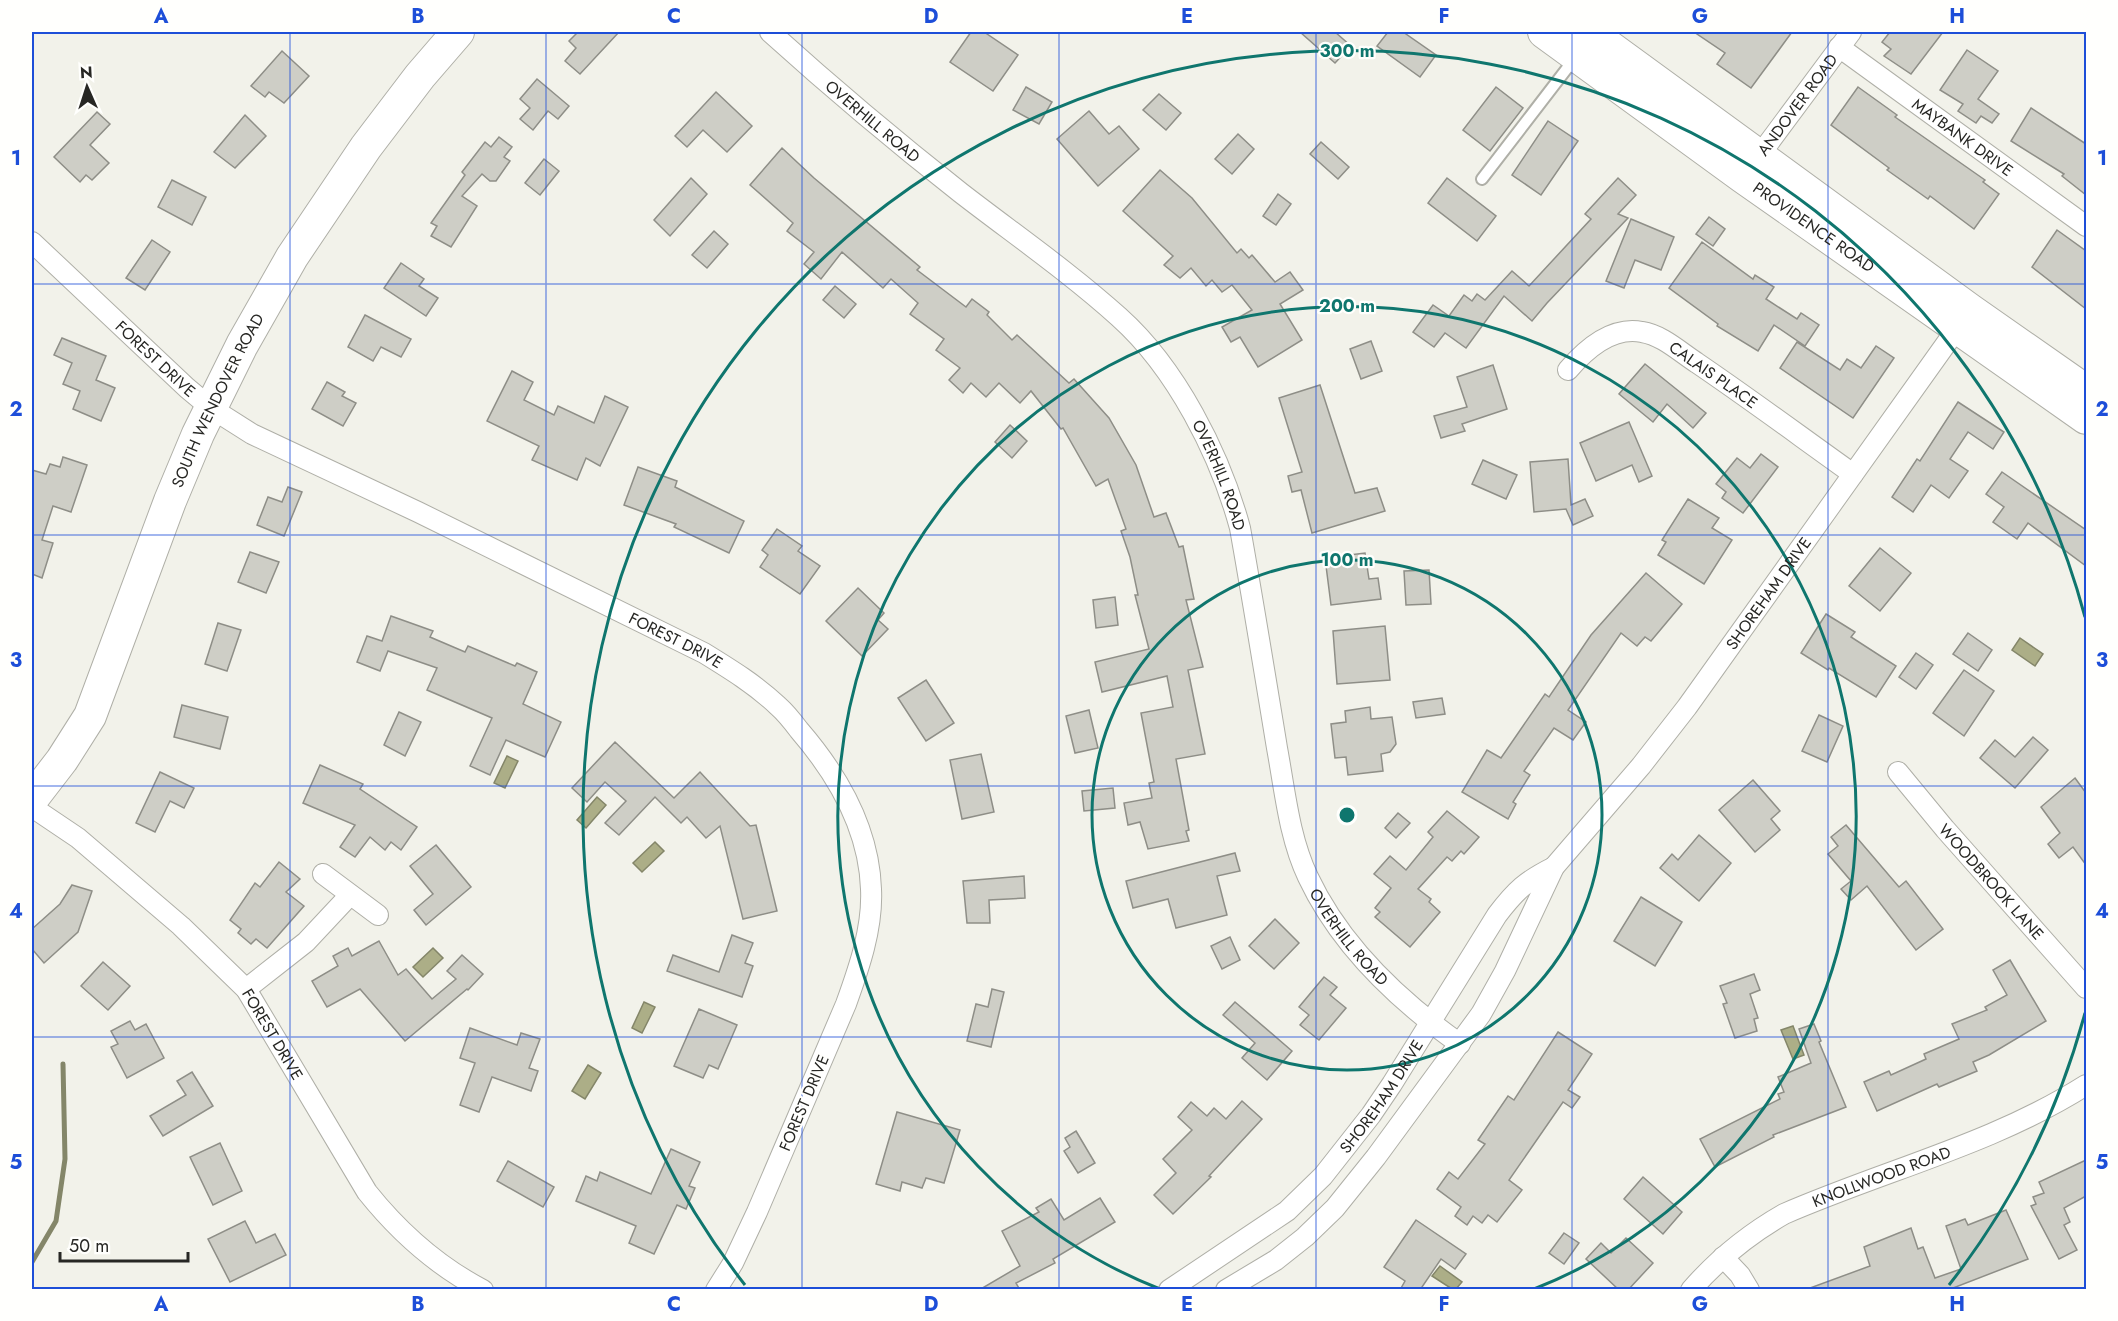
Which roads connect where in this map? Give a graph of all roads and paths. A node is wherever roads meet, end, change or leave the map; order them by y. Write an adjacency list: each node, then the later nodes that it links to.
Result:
1 (458, 32): 13 (main road, SOUTH WENDOVER ROAD)
2 (770, 32): 25 (street, OVERHILL ROAD)
3 (1544, 32): 5 (main road, PROVIDENCE ROAD)
4 (1845, 39): 6 (street, ANDOVER ROAD); 8 (street, MAYBANK DRIVE)
5 (1583, 43): 6 (main road, PROVIDENCE ROAD); 7 (lane)
6 (1751, 167): 10 (main road, PROVIDENCE ROAD)
7 (1482, 179)
8 (2086, 226)
9 (32, 242): 13 (street, FOREST DRIVE)
10 (1964, 319): 12 (main road, PROVIDENCE ROAD); 14 (main road, PROVIDENCE ROAD); 15 (street, SHOREHAM DRIVE)
11 (1568, 370): 15 (street, CALAIS PLACE)
12 (2086, 391)
13 (211, 408): 17 (main road, SOUTH WENDOVER ROAD); 30 (street, FOREST DRIVE)
14 (2086, 418)
15 (1853, 474): 19 (street, SHOREHAM DRIVE)
16 (1898, 772): 23 (street, WOODBROOK LANE)
17 (32, 799)
18 (32, 807): 24 (street, FOREST DRIVE)
19 (1554, 867): 25 (street, SHOREHAM DRIVE); 26 (street, SHOREHAM DRIVE)
20 (323, 874): 21 (street)
21 (350, 895): 22 (street); 24 (street)
22 (378, 915)
23 (2086, 988)
24 (246, 989): 29 (street, FOREST DRIVE)
25 (1429, 1022): 26 (street, OVERHILL ROAD); 31 (street, SHOREHAM DRIVE)
26 (1460, 1044): 32 (street, SHOREHAM DRIVE)
27 (2086, 1085): 28 (street, KNOLLWOOD ROAD)
28 (1724, 1257): 33 (street, KNOLLWOOD ROAD); 34 (street)
29 (483, 1290)
30 (716, 1290)
31 (1168, 1290)
32 (1226, 1290)
33 (1691, 1290)
34 (1749, 1290)

